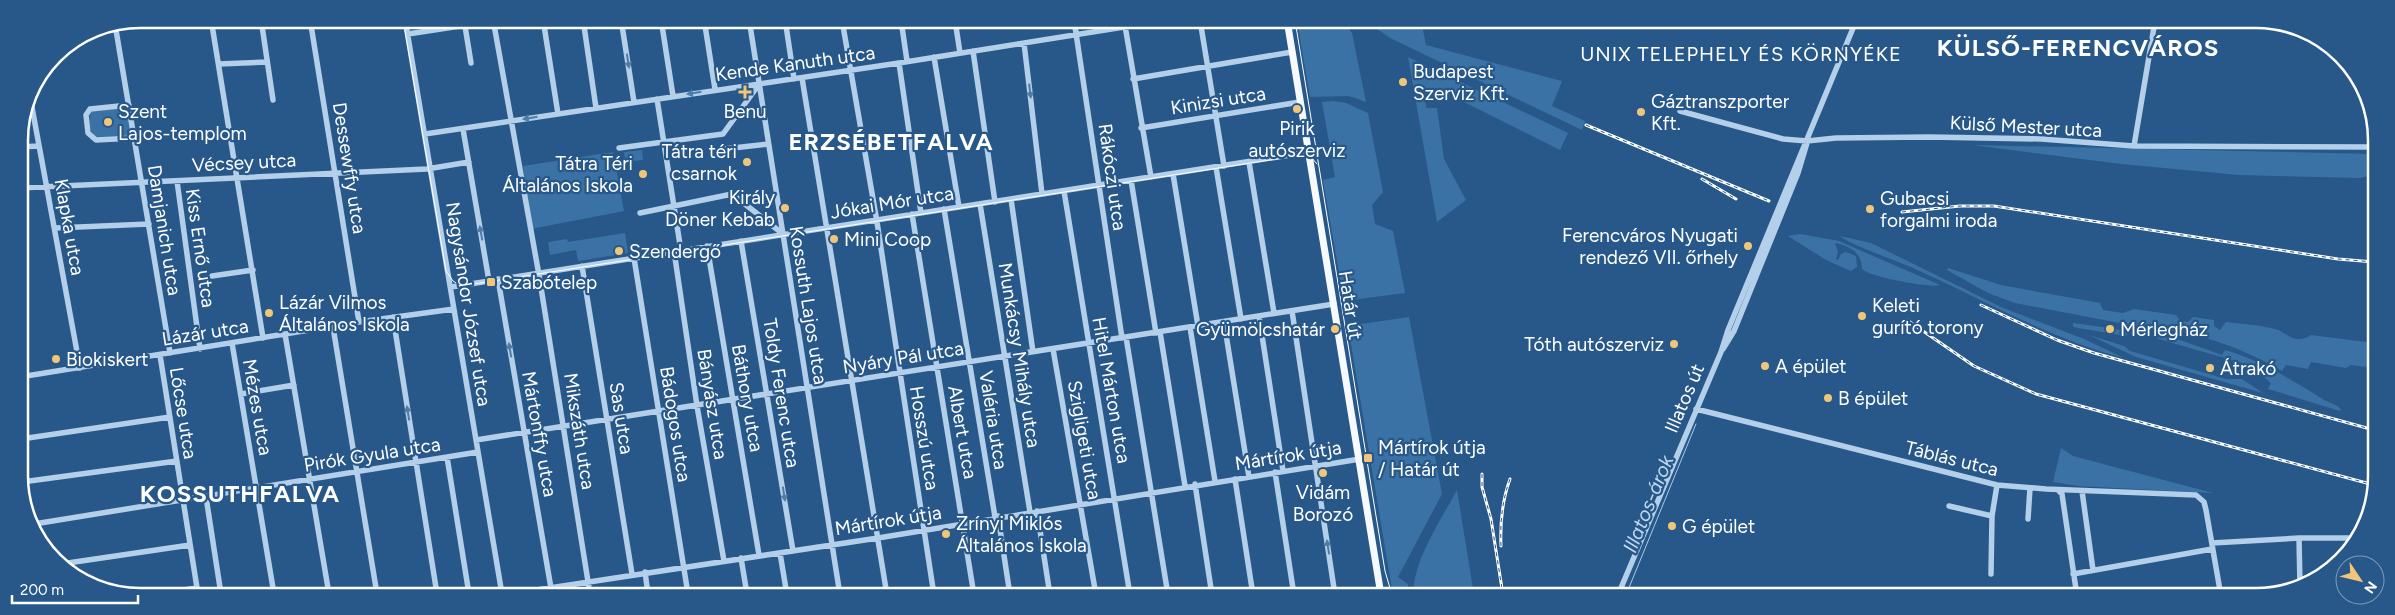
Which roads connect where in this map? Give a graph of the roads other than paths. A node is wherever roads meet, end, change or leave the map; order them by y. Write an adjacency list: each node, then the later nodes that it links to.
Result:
1 (213, 28): 37 (street)
2 (262, 28): 34 (street)
3 (312, 28): 76 (street, Dessewffy utca)
4 (407, 28): 26 (street, Nagysándor József utca)
5 (451, 28): 26 (street)
6 (465, 28): 35 (street)
7 (494, 28): 56 (street, Mikszáth utca)
8 (544, 28): 54 (street)
9 (584, 28): 52 (street)
10 (622, 28): 48 (street, one-way to 48)
11 (662, 28): 45 (street)
12 (705, 28): 44 (street)
13 (751, 28): 43 (street, Kossuth Lajos utca)
14 (786, 28): 42 (street)
15 (843, 28): 39 (street, Hosszú utca)
16 (902, 28): 33 (street)
17 (956, 28): 31 (street)
18 (1076, 28): 27 (street, Rákóczi utca)
19 (1119, 28): 27 (street, Kende Kanuth utca)
20 (1125, 28): 41 (street)
21 (1201, 28): 38 (street)
22 (1288, 28): 30 (main road, Határ út)
23 (1853, 28): 61 (street, Illatos út)
24 (2154, 28): 65 (street)
25 (116, 30): 50 (street, Damjanich utca)
26 (408, 34): 59 (street, Nagysándor József utca)
27 (1077, 35): 28 (street, Kende Kanuth utca); 84 (street, Rákóczi utca)
28 (1024, 43): 29 (street, Kende Kanuth utca); 87 (street, one-way to 87)
29 (973, 51): 31 (street, Kende Kanuth utca); 89 (street)
30 (1292, 52): 38 (street); 49 (main road, Határ út)
31 (960, 53): 32 (street, Kende Kanuth utca)
32 (934, 57): 33 (street, Kende Kanuth utca); 92 (street)
33 (907, 61): 36 (street, Kende Kanuth utca)
34 (267, 62): 37 (street); 47 (street)
35 (471, 63)
36 (900, 63): 39 (street, Kende Kanuth utca); 95 (street)
37 (220, 64): 78 (street)
38 (1207, 66): 41 (street); 55 (street)
39 (851, 70): 40 (street, Kende Kanuth utca); 97 (street, Hosszú utca)
40 (802, 78): 42 (street, Kende Kanuth utca); 100 (street)
41 (1133, 78): 57 (street)
42 (794, 79): 43 (street, Kende Kanuth utca)
43 (760, 83): 44 (street, Kende Kanuth utca); 62 (street); 63 (street, Kossuth Lajos utca)
44 (715, 90): 45 (street, Kende Kanuth utca, one-way to 45)
45 (673, 96): 46 (street, Kende Kanuth utca)
46 (657, 99): 48 (street, Kende Kanuth utca); 62 (street)
47 (273, 100)
48 (634, 102): 52 (street, Kende Kanuth utca)
49 (1300, 102): 55 (street, Kinizsi utca); 70 (main road, Határ út)
50 (129, 105): 60 (street, Damjanich utca); 60 (street)
51 (32, 108): 64 (street, Klapka utca)
52 (596, 108): 54 (street, Kende Kanuth utca)
53 (1680, 111): 61 (street, Külső Mester utca)
54 (558, 114): 56 (street, Kende Kanuth utca, one-way to 56)
55 (1215, 116): 57 (street, Kinizsi utca); 73 (street)
56 (511, 121): 58 (street, Kende Kanuth utca); 109 (street, Mikszáth utca)
57 (1141, 128): 79 (street)
58 (463, 129): 59 (street, Kende Kanuth utca); 71 (street)
59 (425, 134): 75 (street, Nagysándor József utca)
60 (135, 138): 82 (street, Damjanich utca)
61 (1807, 141): 65 (street, Külső Mester utca); 150 (street, Illatos út)
62 (663, 142): 68 (street); 91 (street)
63 (768, 144): 69 (street); 101 (street, Kossuth Lajos utca)
64 (39, 146): 66 (street); 83 (street, Klapka utca)
65 (2134, 146): 67 (street, Külső Mester utca)
66 (28, 147)
67 (2368, 147)
68 (619, 148)
69 (724, 149)
70 (1309, 152): 72 (street, Jókai Mór utca); 114 (main road, Határ út)
71 (469, 162): 75 (street, Vécsey utca); 112 (street, one-way to 71)
72 (1249, 162): 73 (street, Jókai Mór utca); 117 (street)
73 (1224, 166): 74 (street, Jókai Mór utca)
74 (1216, 167): 77 (street, Jókai Mór utca); 120 (street)
75 (432, 168): 76 (street, Vécsey utca); 113 (street, Nagysándor József utca)
76 (336, 173): 78 (street, Vécsey utca); 121 (street, Dessewffy utca)
77 (1174, 174): 79 (street, Jókai Mór utca); 123 (street)
78 (237, 177): 81 (street, Vécsey utca); 108 (street)
79 (1150, 177): 80 (street, Jókai Mór utca)
80 (1131, 180): 84 (street, Jókai Mór utca); 126 (street)
81 (177, 181): 82 (street, Vécsey utca); 132 (street, Kiss Ernő utca)
82 (142, 182): 83 (street, Vécsey utca); 98 (street, Damjanich utca)
83 (47, 186): 85 (street, Vécsey utca); 99 (street, Klapka utca)
84 (1099, 186): 86 (street, Jókai Mór utca); 129 (street, Rákóczi utca)
85 (28, 187)
86 (1064, 190): 87 (street, Jókai Mór utca); 131 (street, Hitel Márton utca)
87 (1042, 194): 88 (street, Jókai Mór utca)
88 (1011, 199): 89 (street, Jókai Mór utca); 134 (street)
89 (995, 202): 90 (street, Jókai Mór utca)
90 (980, 204): 92 (street, Jókai Mór utca); 137 (street, Munkácsy Mihály utca)
91 (675, 207): 94 (street); 101 (street); 105 (street)
92 (959, 207): 93 (street, Jókai Mór utca)
93 (944, 210): 95 (street, Jókai Mór utca); 138 (street, Valéria utca)
94 (640, 213)
95 (921, 213): 96 (street, Jókai Mór utca)
96 (912, 214): 97 (street, Jókai Mór utca); 139 (street, Albert utca)
97 (876, 220): 100 (street, Jókai Mór utca); 141 (street, Hosszú utca)
98 (149, 224): 99 (street); 135 (street, Damjanich utca)
99 (55, 228): 140 (street, Klapka utca)
100 (826, 228): 101 (street, Jókai Mór utca); 143 (street)
101 (783, 234): 102 (street, Jókai Mór utca); 145 (street, Kossuth Lajos utca)
102 (741, 240): 103 (street, Jókai Mór utca); 147 (street, Toldy Ferenc utca)
103 (707, 246): 105 (street, Jókai Mór utca); 148 (street, Báthory utca)
104 (674, 251): 105 (street, Jókai Mór utca); 106 (street, Jókai Mór utca); 149 (street, Bányász utca)
105 (681, 251)
106 (634, 258): 107 (street, Jókai Mór utca); 151 (street, Bádogos utca)
107 (582, 266): 109 (street, Jókai Mór utca); 153 (street, Sas utca)
108 (252, 270): 110 (street); 128 (street)
109 (539, 273): 111 (street, Jókai Mór utca); 154 (street, Mikszáth utca)
110 (212, 276)
111 (498, 279): 112 (street, Jókai Mór utca); 155 (street, Mártonffy utca, one-way to 111)
112 (489, 281): 113 (street, Jókai Mór utca)
113 (451, 287): 115 (street, Nagysándor József utca)
114 (1334, 304): 116 (street, Nyáry Pál utca); 160 (main road, Határ út)
115 (454, 309): 119 (street, Lázár utca); 157 (street, Nagysándor József utca)
116 (1292, 311): 117 (street, Nyáry Pál utca); 163 (street)
117 (1274, 314): 118 (street, Nyáry Pál utca)
118 (1259, 316): 120 (street, Nyáry Pál utca); 165 (street)
119 (393, 317): 121 (street, Lázár utca); 162 (street, one-way to 119)
120 (1240, 319): 122 (street, Nyáry Pál utca)
121 (360, 322): 124 (street, Lázár utca)
122 (1224, 322): 123 (street, Nyáry Pál utca); 167 (street)
123 (1198, 326): 125 (street, Nyáry Pál utca)
124 (333, 327): 127 (street, Lázár utca); 164 (street)
125 (1190, 327): 126 (street, Nyáry Pál utca); 171 (street)
126 (1158, 332): 129 (street, Nyáry Pál utca); 174 (street)
127 (285, 334): 128 (street, Lázár utca); 144 (street)
128 (263, 338): 130 (street, Lázár utca)
129 (1124, 338): 131 (street, Nyáry Pál utca); 179 (street, Rákóczi utca)
130 (232, 343): 132 (street, Lázár utca); 146 (street, Mézes utca)
131 (1088, 344): 133 (street, Nyáry Pál utca); 181 (street, Hitel Márton utca)
132 (200, 349): 135 (street, Lázár utca)
133 (1054, 349): 134 (street, Nyáry Pál utca); 183 (street, Szigligeti utca)
134 (1034, 352): 137 (street, Nyáry Pál utca)
135 (170, 353): 136 (street, Lázár utca)
136 (160, 355): 140 (street, Lázár utca); 152 (street, Lőcse utca)
137 (1004, 356): 138 (street, Nyáry Pál utca); 186 (street, Munkácsy Mihály utca)
138 (970, 362): 139 (street, Nyáry Pál utca); 188 (street, Valéria utca)
139 (936, 367): 141 (street, Nyáry Pál utca); 190 (street, Albert utca)
140 (80, 368): 142 (street, Lázár utca)
141 (899, 373): 143 (street, Nyáry Pál utca); 192 (street, Hosszú utca)
142 (28, 376)
143 (851, 381): 145 (street, Nyáry Pál utca); 193 (street)
144 (294, 385): 146 (street); 169 (street)
145 (807, 388): 147 (street, Nyáry Pál utca); 196 (street, Kossuth Lajos utca)
146 (241, 394): 176 (street, Mézes utca)
147 (768, 394): 148 (street, Nyáry Pál utca); 199 (street, Toldy Ferenc utca, one-way to 199)
148 (733, 400): 149 (street, Nyáry Pál utca); 201 (street, Báthory utca)
149 (697, 406): 151 (street, Nyáry Pál utca); 203 (street, Bányász utca)
150 (1696, 409): 173 (street, Táblás utca); 218 (street, Illatos út)
151 (659, 412): 153 (street, Nyáry Pál utca); 205 (street, Bádogos utca)
152 (170, 417): 156 (street); 161 (street, Lőcse utca)
153 (607, 420): 154 (street, Nyáry Pál utca); 208 (street, Sas utca)
154 (564, 426): 155 (street, Nyáry Pál utca); 212 (street, Mikszáth utca)
155 (525, 433): 157 (street, Nyáry Pál utca); 229 (street, Mártonffy utca)
156 (28, 438)
157 (476, 440): 158 (street, Nagysándor József utca)
158 (478, 452): 159 (street, Pirók Gyula utca); 228 (street, Nagysándor József utca)
159 (447, 457): 162 (street, Pirók Gyula utca); 227 (street)
160 (1360, 459): 163 (street, Mártírok útja); 217 (main road, Határ út)
161 (177, 461): 170 (street); 182 (street, Lőcse utca)
162 (416, 462): 164 (street, Pirók Gyula utca); 226 (street)
163 (1315, 466): 165 (street, Mártírok útja); 216 (street, one-way to 163)
164 (356, 471): 169 (street, Pirók Gyula utca); 225 (street)
165 (1283, 471): 166 (street, Mártírok útja)
166 (1275, 472): 167 (street, Mártírok útja); 215 (street)
167 (1249, 477): 168 (street, Mártírok útja)
168 (1235, 479): 171 (street, Mártírok útja); 214 (street)
169 (310, 480): 176 (street, Pirók Gyula utca); 224 (street)
170 (28, 481)
171 (1215, 481): 172 (street, Mártírok útja)
172 (1195, 484): 174 (street, Mártírok útja); 213 (street)
173 (1996, 485): 175 (street, Táblás utca); 187 (street)
174 (1185, 486): 179 (street, Mártírok útja)
175 (2030, 488): 177 (street, Táblás utca); 189 (street)
176 (257, 489): 180 (street, Pirók Gyula utca); 223 (street, Mézes utca)
177 (2058, 490): 178 (street, Táblás utca); 210 (street)
178 (2082, 491): 198 (street, Táblás utca); 206 (street)
179 (1152, 492): 181 (street, Mártírok útja); 244 (street, Rákóczi utca)
180 (206, 497): 182 (street, Pirók Gyula utca); 222 (street)
181 (1115, 498): 183 (street, Mártírok útja); 243 (street, Hitel Márton utca)
182 (184, 501): 191 (street, Pirók Gyula utca); 197 (street, Lőcse utca)
183 (1081, 504): 185 (street, Mártírok útja); 242 (street, Szigligeti utca)
184 (1948, 506): 187 (street)
185 (1037, 510): 186 (street, Mártírok útja); 241 (street)
186 (1030, 512): 188 (street, Mártírok útja)
187 (1992, 516): 209 (street)
188 (997, 517): 190 (street, Mártírok útja); 240 (street, Valéria utca)
189 (2028, 520)
190 (963, 522): 192 (street, Mártírok útja); 239 (street, Albert utca)
191 (38, 523)
192 (924, 529): 193 (street, Mártírok útja); 238 (street, Hosszú utca)
193 (878, 538): 196 (street, Mártírok útja); 237 (street)
194 (2299, 538): 195 (street); 198 (street); 211 (street)
195 (2349, 538)
196 (833, 544): 199 (street, Mártírok útja); 236 (street, Kossuth Lajos utca)
197 (190, 545): 204 (street); 221 (street, Lőcse utca)
198 (2212, 546): 206 (street); 220 (street)
199 (793, 551): 200 (street, Mártírok útja)
200 (780, 553): 201 (street, Mártírok útja); 235 (street)
201 (759, 555): 202 (street, Mártírok útja)
202 (740, 558): 203 (street, Mártírok útja); 234 (street)
203 (724, 561): 205 (street, Mártírok útja)
204 (69, 563)
205 (683, 566): 207 (street, Mártírok útja); 233 (street, Bádogos utca)
206 (2093, 570): 210 (street)
207 (645, 572): 208 (street, Mártírok útja); 232 (street)
208 (632, 574): 212 (street, Mártírok útja)
209 (1990, 574)
210 (2073, 574): 219 (street)
211 (2300, 578)
212 (588, 581): 230 (street, Mártírok útja); 231 (street, Mikszáth utca)
213 (1211, 587)
214 (1252, 587)
215 (1293, 587)
216 (1334, 587)
217 (1380, 587)
218 (1621, 587)
219 (2075, 587)
220 (2219, 587)
221 (197, 588)
222 (220, 588)
223 (273, 588)
224 (327, 588)
225 (375, 588)
226 (436, 588)
227 (468, 588)
228 (501, 588)
229 (550, 588)
230 (563, 588)
231 (589, 588)
232 (647, 588)
233 (687, 588)
234 (745, 588)
235 (786, 588)
236 (839, 588)
237 (886, 588)
238 (933, 588)
239 (973, 588)
240 (1009, 588)
241 (1049, 588)
242 (1095, 588)
243 (1129, 588)
244 (1167, 588)

